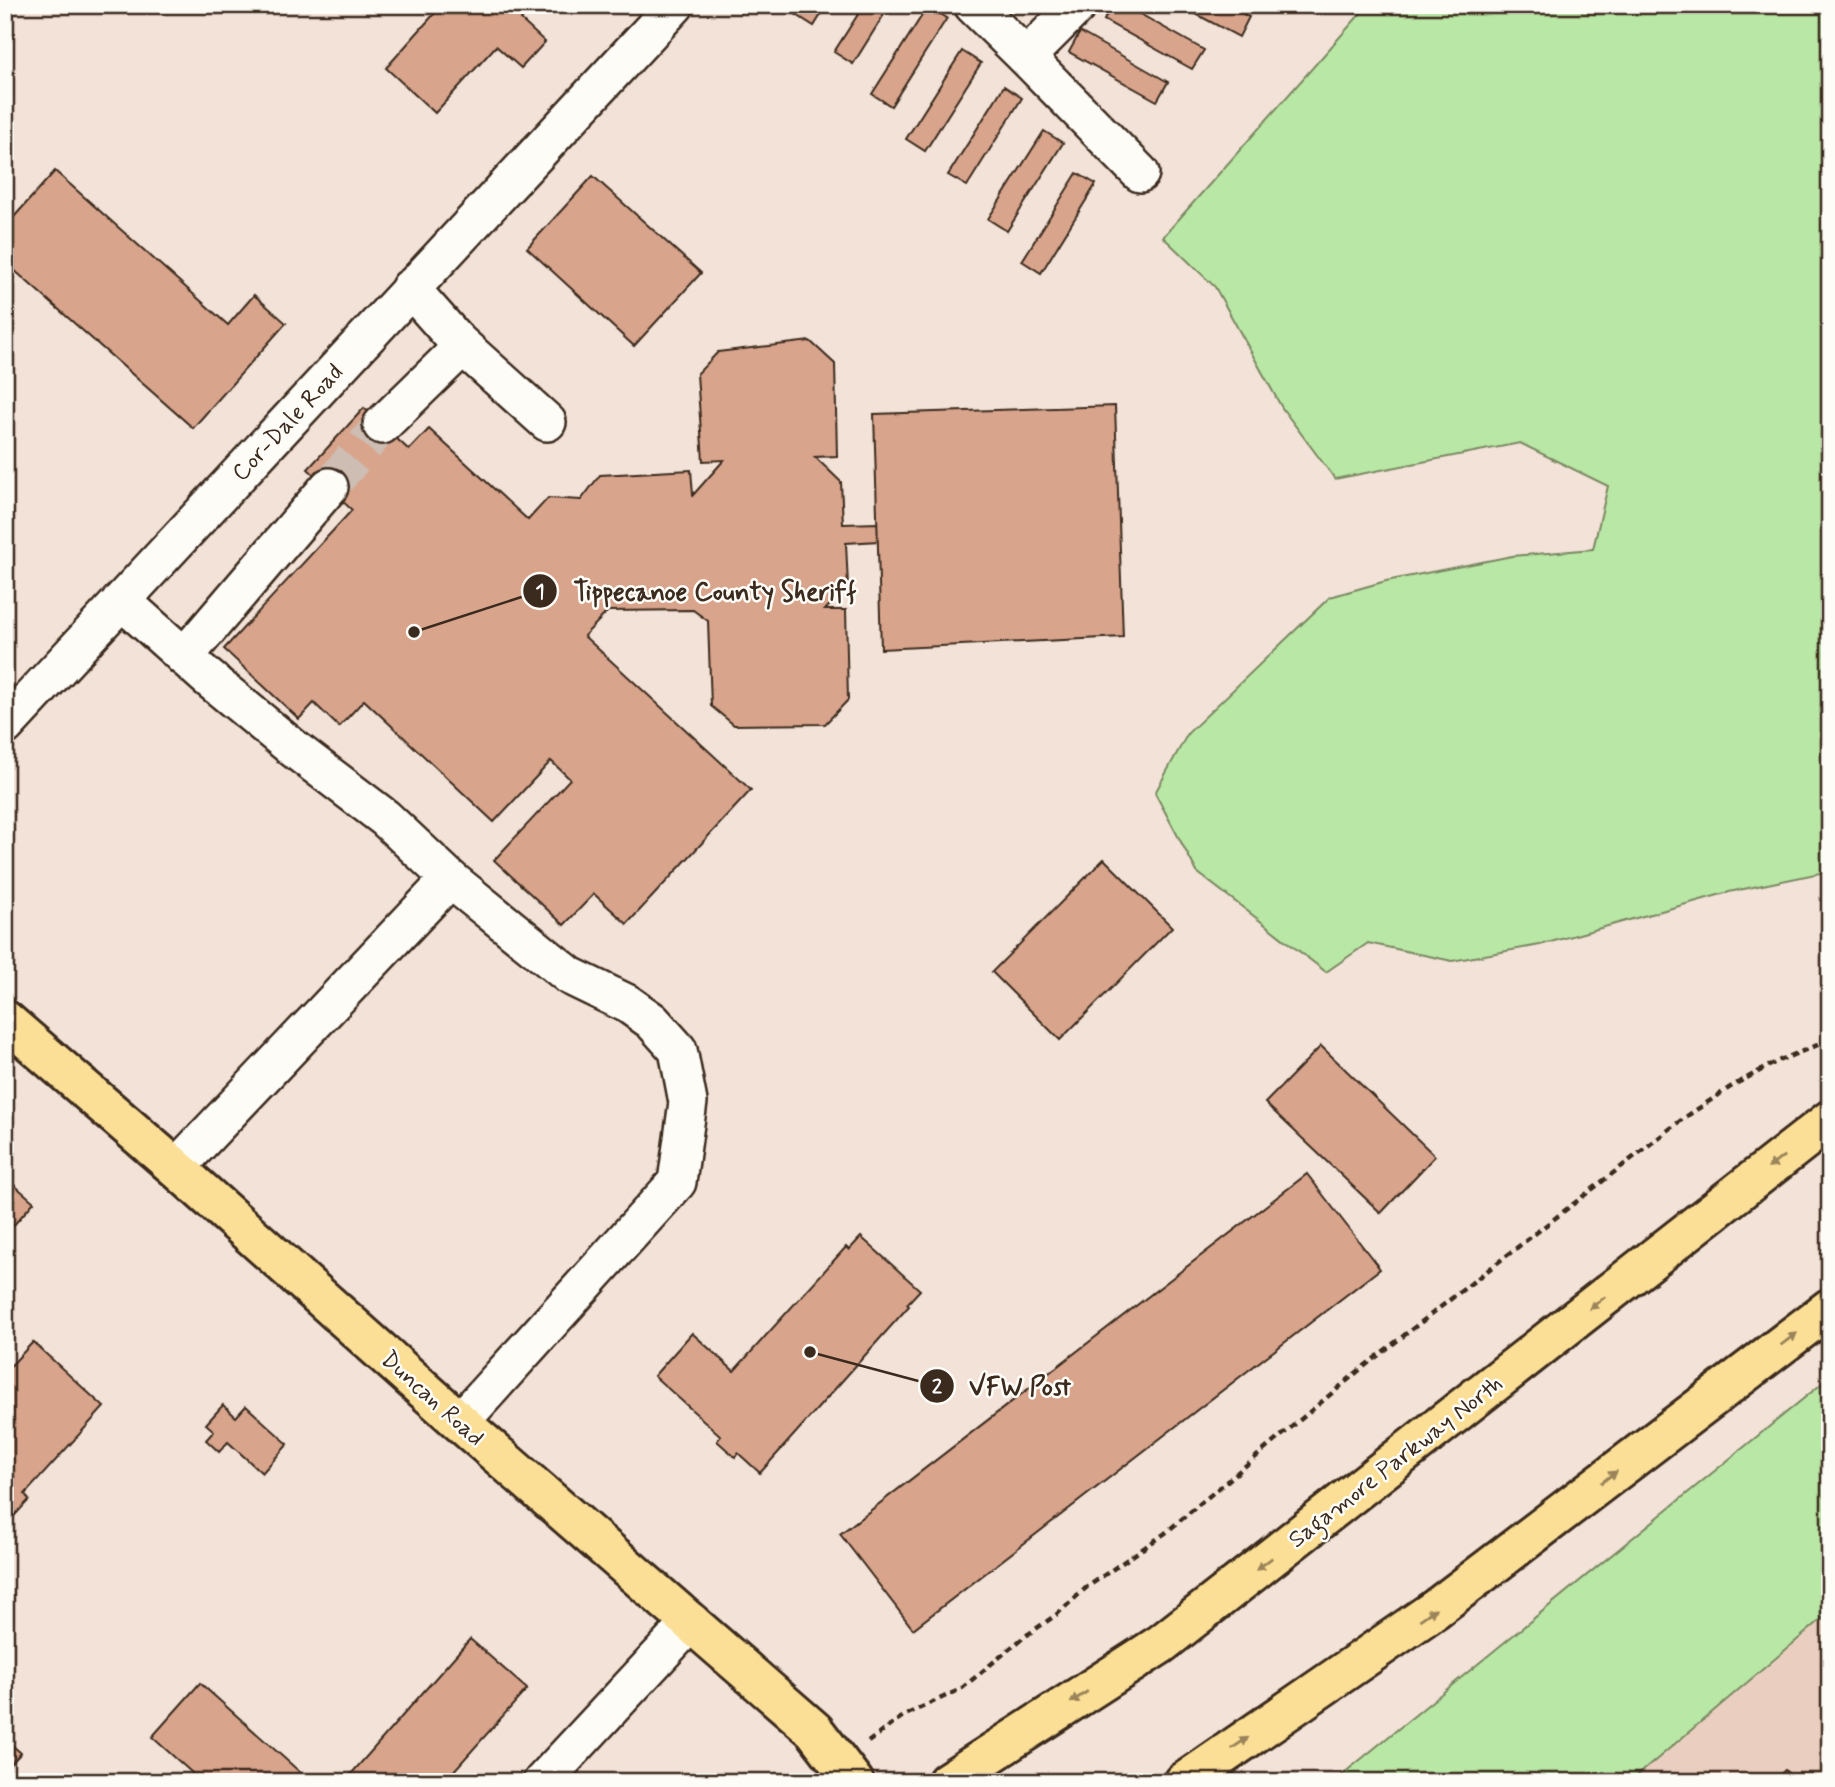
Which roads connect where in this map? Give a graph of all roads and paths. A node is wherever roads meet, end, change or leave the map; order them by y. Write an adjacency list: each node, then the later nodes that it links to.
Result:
1 (675, 5): 6 (street, Cor-Dale Road)
2 (973, 5): 4 (street)
3 (1078, 5): 4 (street)
4 (1026, 57): 5 (street)
5 (1140, 173)
6 (410, 288): 7 (street); 11 (street, Cor-Dale Road)
7 (457, 341): 8 (street); 9 (street)
8 (547, 422)
9 (382, 425)
10 (330, 487): 12 (street)
11 (122, 601): 12 (street); 13 (street, Cor-Dale Road)
12 (184, 657): 14 (street)
13 (5, 726)
14 (450, 879): 18 (street); 20 (street)
15 (5, 1020): 18 (main road, Duncan Road)
16 (1830, 1040): 22 (path)
17 (1830, 1120): 25 (main road, Sagamore Parkway North, one-way to 25)
18 (176, 1167): 20 (main road, Duncan Road)
19 (1830, 1308): 26 (main road, one-way to 19)
20 (460, 1422): 21 (main road, Duncan Road)
21 (691, 1622): 23 (street); 24 (main road, Duncan Road)
22 (903, 1716)
23 (542, 1782)
24 (854, 1782)
25 (947, 1782)
26 (1184, 1782)

